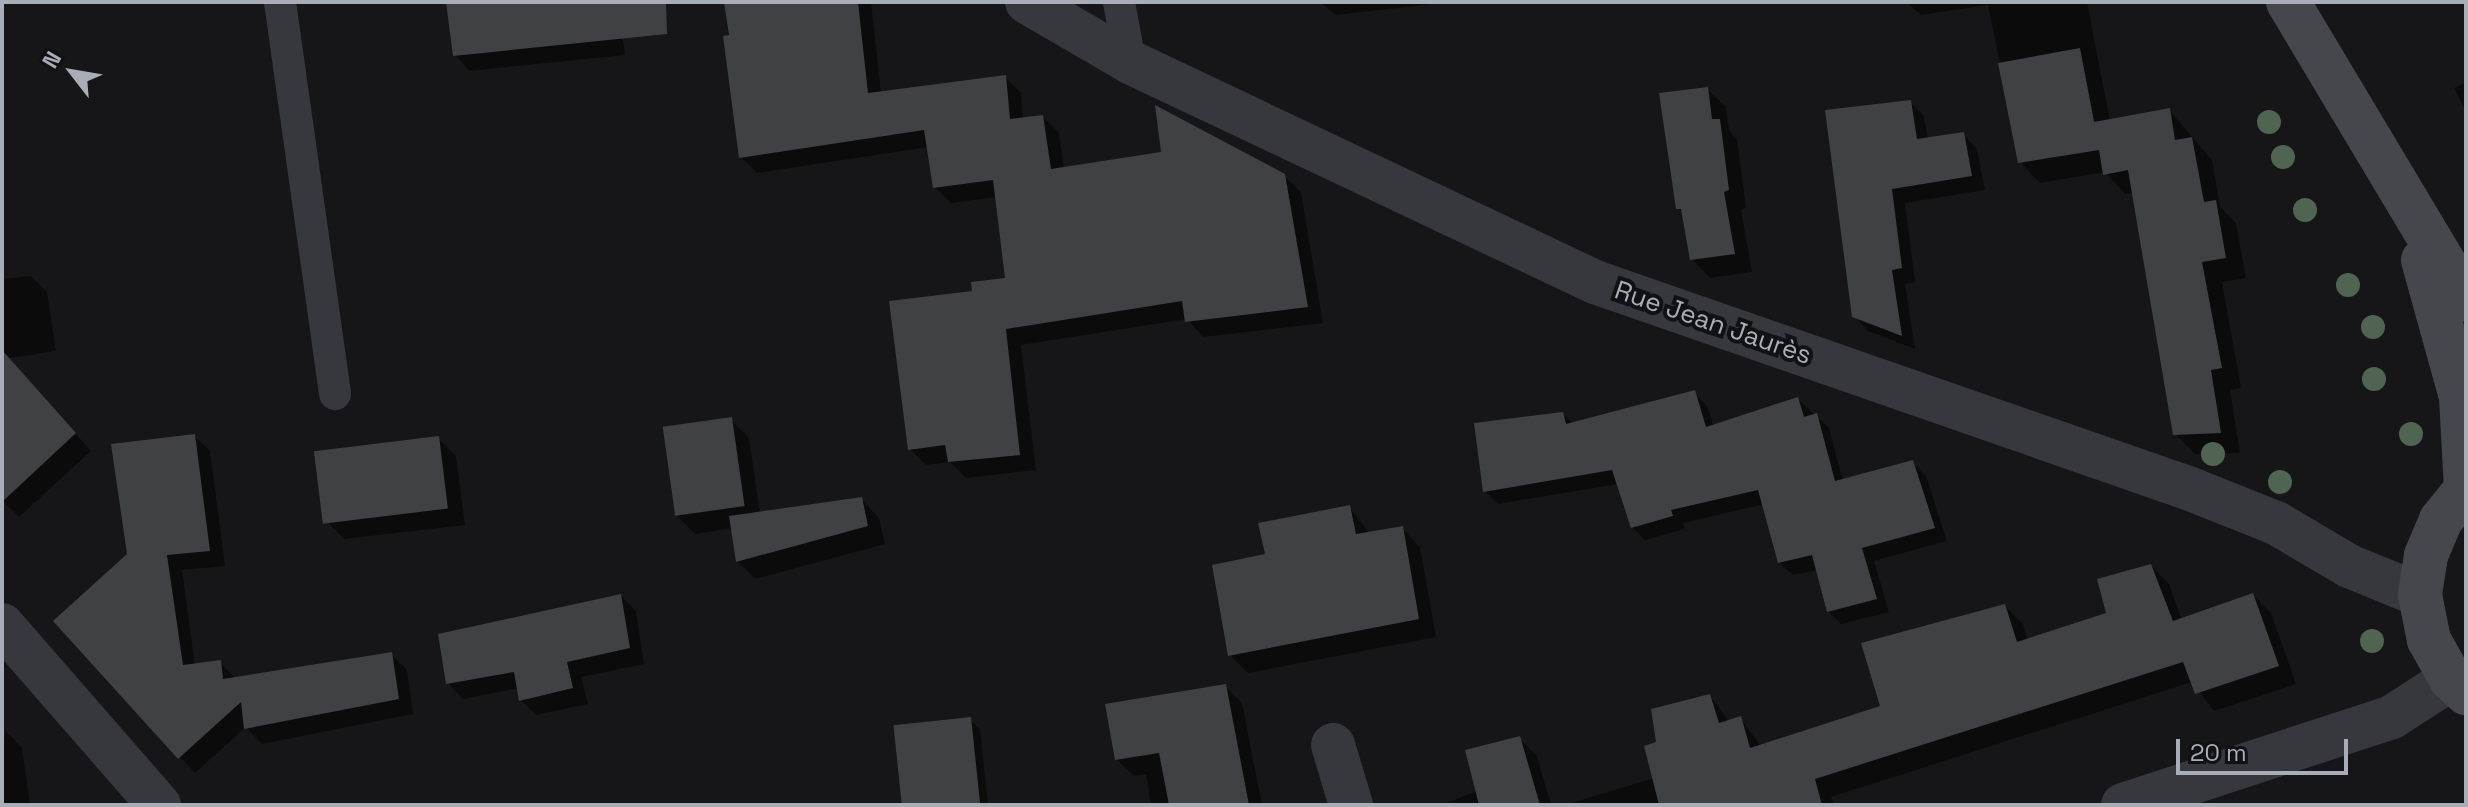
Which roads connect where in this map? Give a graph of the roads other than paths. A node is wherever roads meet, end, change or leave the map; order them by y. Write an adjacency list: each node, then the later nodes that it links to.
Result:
1 (280, 2): 8 (lane)
2 (1027, 2): 5 (street, Rue Jean Jaurès)
3 (1119, 2): 5 (lane)
4 (2288, 2): 6 (street)
5 (1130, 62): 10 (street, Rue Jean Jaurès)
6 (2404, 197): 7 (street); 9 (street)
7 (2466, 300)
8 (335, 394)
9 (2466, 489): 10 (street)
10 (2420, 595): 12 (street)
11 (2, 625): 14 (street)
12 (2459, 686): 16 (street)
13 (1333, 745): 15 (street)
14 (159, 805)
15 (1351, 805)
16 (2123, 805)

